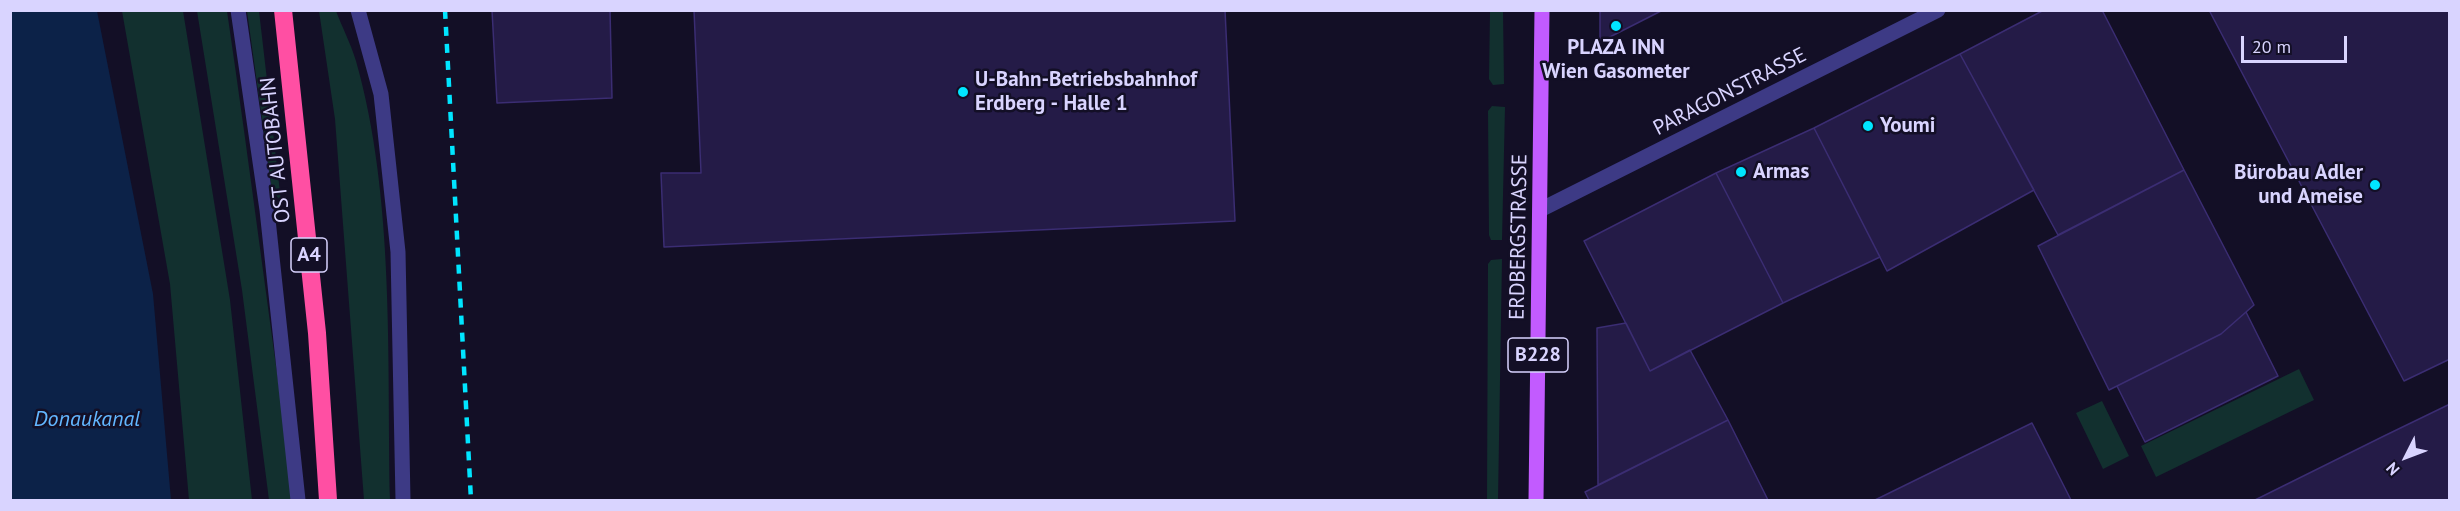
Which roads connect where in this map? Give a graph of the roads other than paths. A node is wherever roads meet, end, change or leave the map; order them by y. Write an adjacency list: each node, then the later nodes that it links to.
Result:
1 (238, 10): 7 (street)
2 (284, 10): 8 (highway, OST AUTOBAHN / A4)
3 (358, 10): 9 (street)
4 (1542, 10): 6 (main road, ERDBERGSTRASSE / B228)
5 (1938, 10): 6 (street, PARAGONSTRASSE)
6 (1540, 210): 10 (main road, ERDBERGSTRASSE / B228)
7 (298, 501)
8 (328, 501)
9 (403, 501)
10 (1536, 501)

